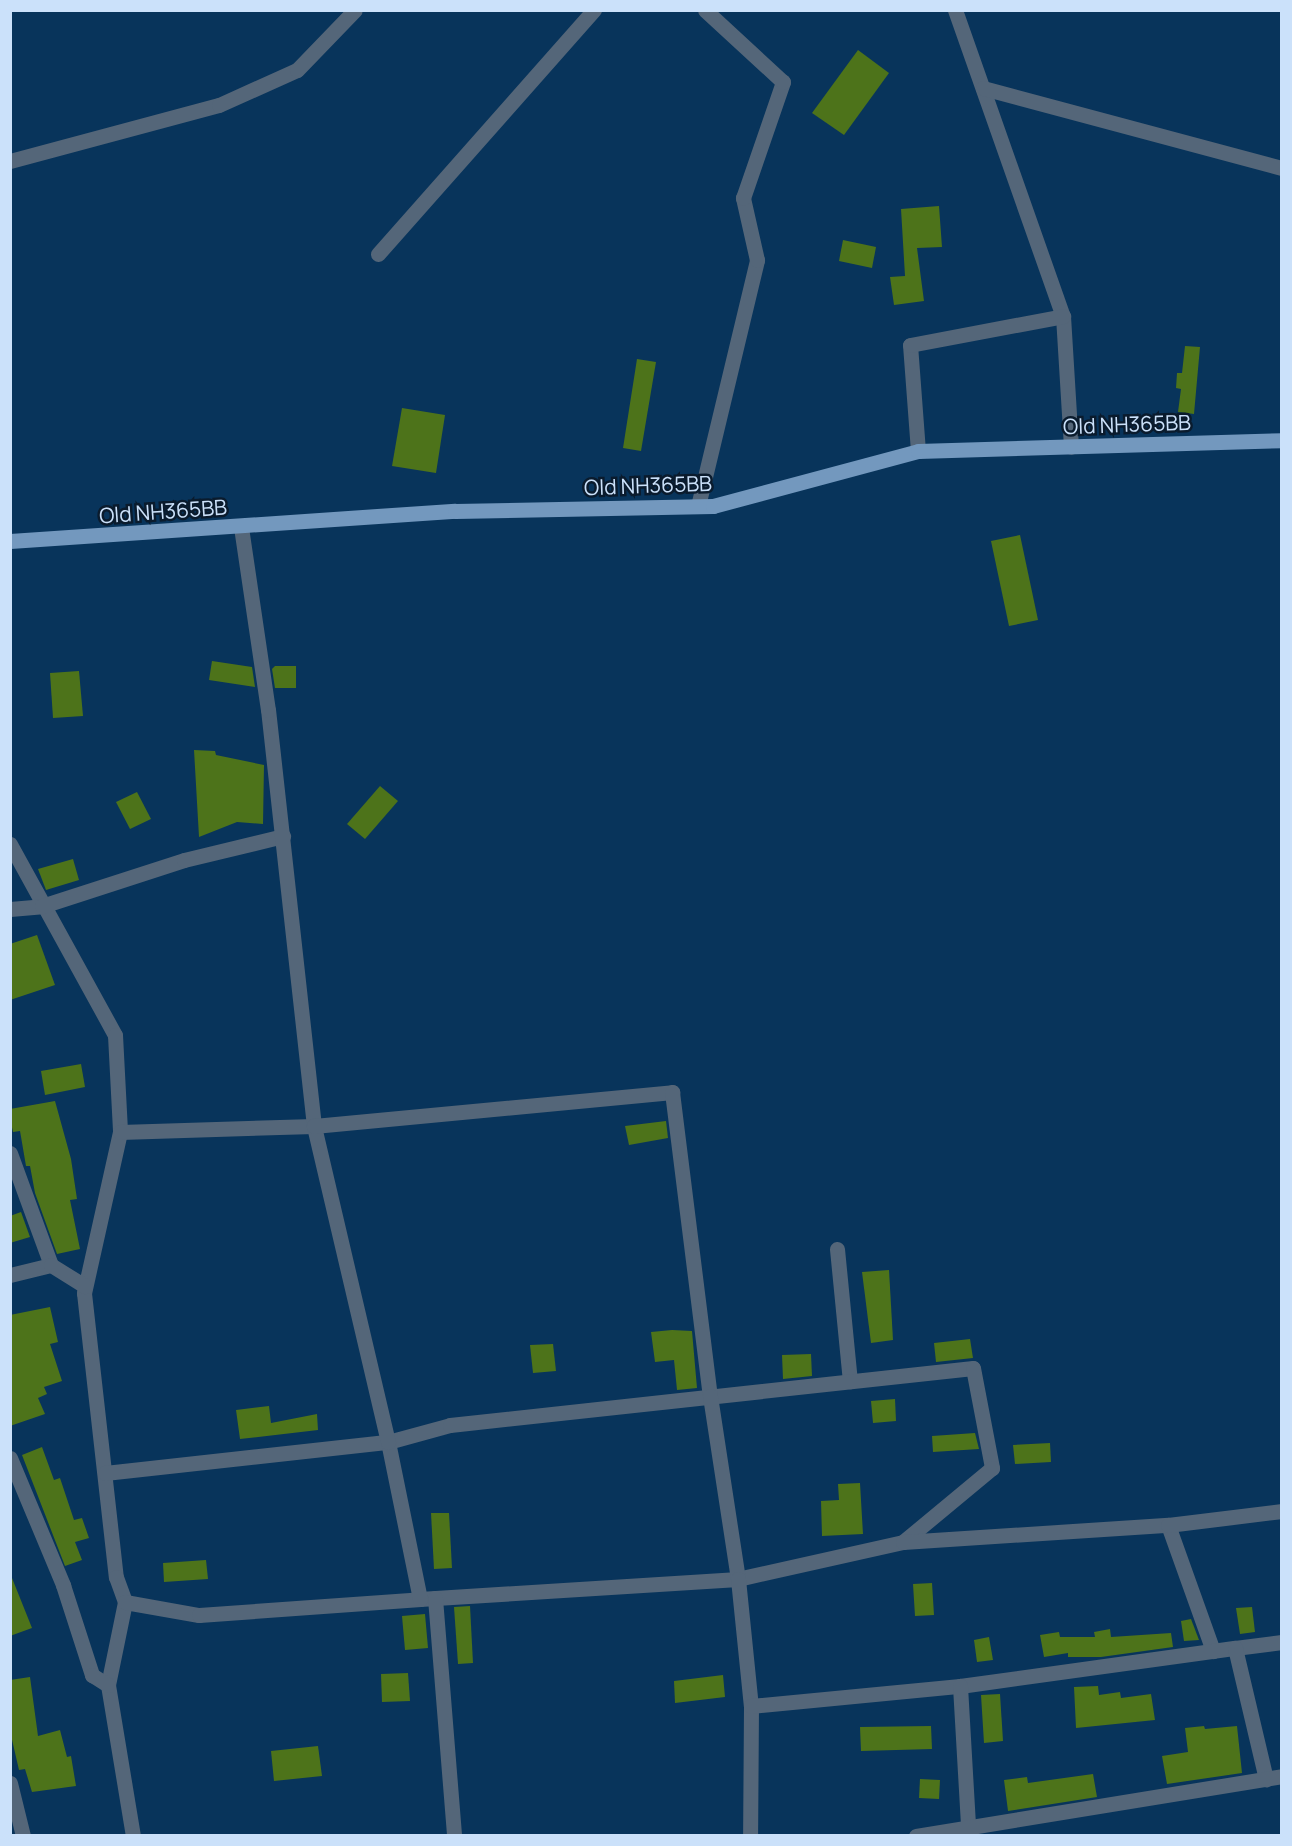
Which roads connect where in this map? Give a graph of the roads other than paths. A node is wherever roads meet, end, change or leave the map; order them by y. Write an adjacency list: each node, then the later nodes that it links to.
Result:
1 (355, 10): 6 (street)
2 (594, 10): 8 (street)
3 (705, 10): 13 (street)
4 (956, 10): 5 (street)
5 (983, 88): 7 (street); 9 (street)
6 (10, 161)
7 (1281, 168)
8 (378, 254)
9 (1063, 316): 11 (street); 12 (street)
10 (1281, 440): 11 (main road, Old NH365BB)
11 (1071, 447): 12 (main road, Old NH365BB)
12 (918, 451): 13 (main road, Old NH365BB)
13 (698, 506): 14 (main road, Old NH365BB)
14 (241, 527): 15 (main road, Old NH365BB); 16 (street)
15 (10, 542)
16 (283, 836): 18 (street); 20 (street)
17 (10, 843): 18 (street)
18 (42, 906): 19 (street); 21 (street)
19 (10, 909)
20 (314, 1126): 21 (street); 28 (street); 29 (street)
21 (120, 1131): 26 (street)
22 (10, 1154): 24 (street)
23 (837, 1249): 27 (street)
24 (51, 1265): 25 (street); 26 (street)
25 (10, 1275)
26 (85, 1286): 31 (street)
27 (850, 1381): 28 (street); 34 (street)
28 (710, 1396): 29 (street); 35 (street)
29 (388, 1442): 31 (street); 37 (street)
30 (10, 1458): 42 (street)
31 (105, 1473): 38 (street)
32 (1281, 1511): 33 (street)
33 (1168, 1525): 34 (street); 41 (street)
34 (903, 1542): 35 (street)
35 (738, 1579): 36 (street); 44 (street)
36 (435, 1598): 37 (street); 51 (street)
37 (420, 1599): 38 (street)
38 (125, 1602): 42 (street)
39 (1281, 1642): 40 (street)
40 (1235, 1648): 41 (street); 46 (street)
41 (1214, 1651): 43 (street)
42 (108, 1685): 50 (street)
43 (960, 1686): 44 (street); 48 (street)
44 (751, 1706): 52 (street)
45 (1281, 1776): 46 (street)
46 (1266, 1779): 48 (street)
47 (10, 1784): 49 (street)
48 (961, 1829): 53 (street)
49 (22, 1836)
50 (133, 1836)
51 (454, 1836)
52 (750, 1836)
53 (916, 1836)

